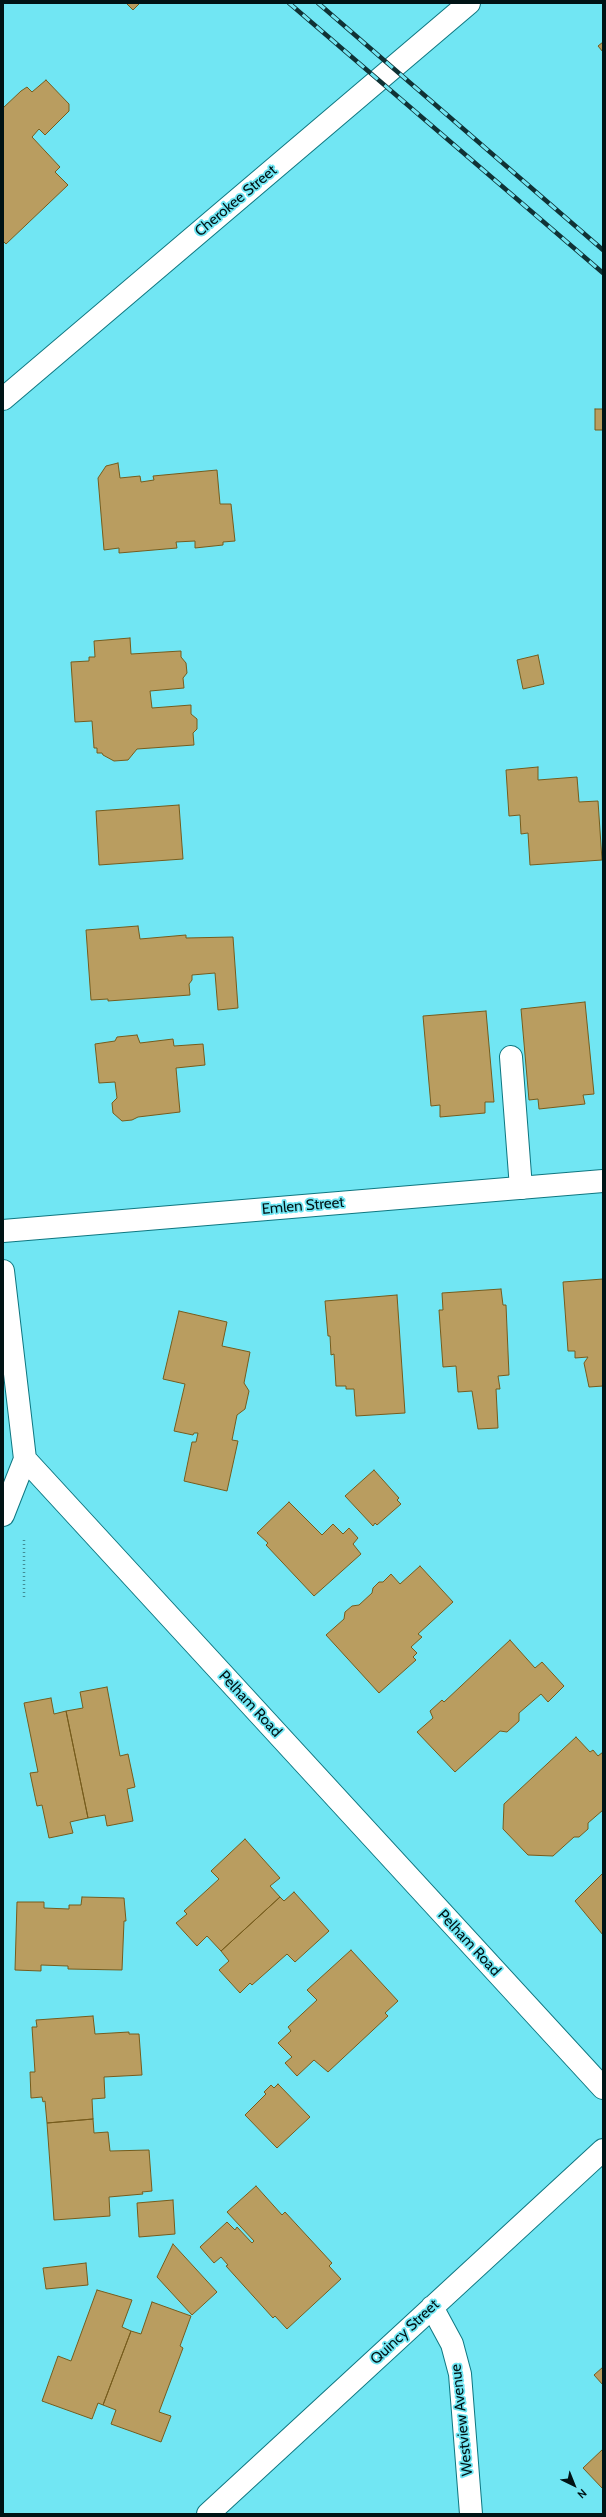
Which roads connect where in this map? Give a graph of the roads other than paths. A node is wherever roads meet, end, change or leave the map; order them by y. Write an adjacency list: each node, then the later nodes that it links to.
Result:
1 (468, 3): 2 (street, Cherokee Street)
2 (3, 399)
3 (510, 1057): 5 (street)
4 (603, 1181): 5 (street, Emlen Street)
5 (522, 1188): 6 (street, Emlen Street)
6 (3, 1231)
7 (3, 1271): 8 (street)
8 (25, 1459): 9 (street); 10 (street, Pelham Road)
9 (3, 1515)
10 (603, 2088)
11 (603, 2150): 12 (street, Quincy Street)
12 (432, 2307): 13 (street, Quincy Street); 14 (street, Westview Avenue)
13 (208, 2514)
14 (470, 2514)

